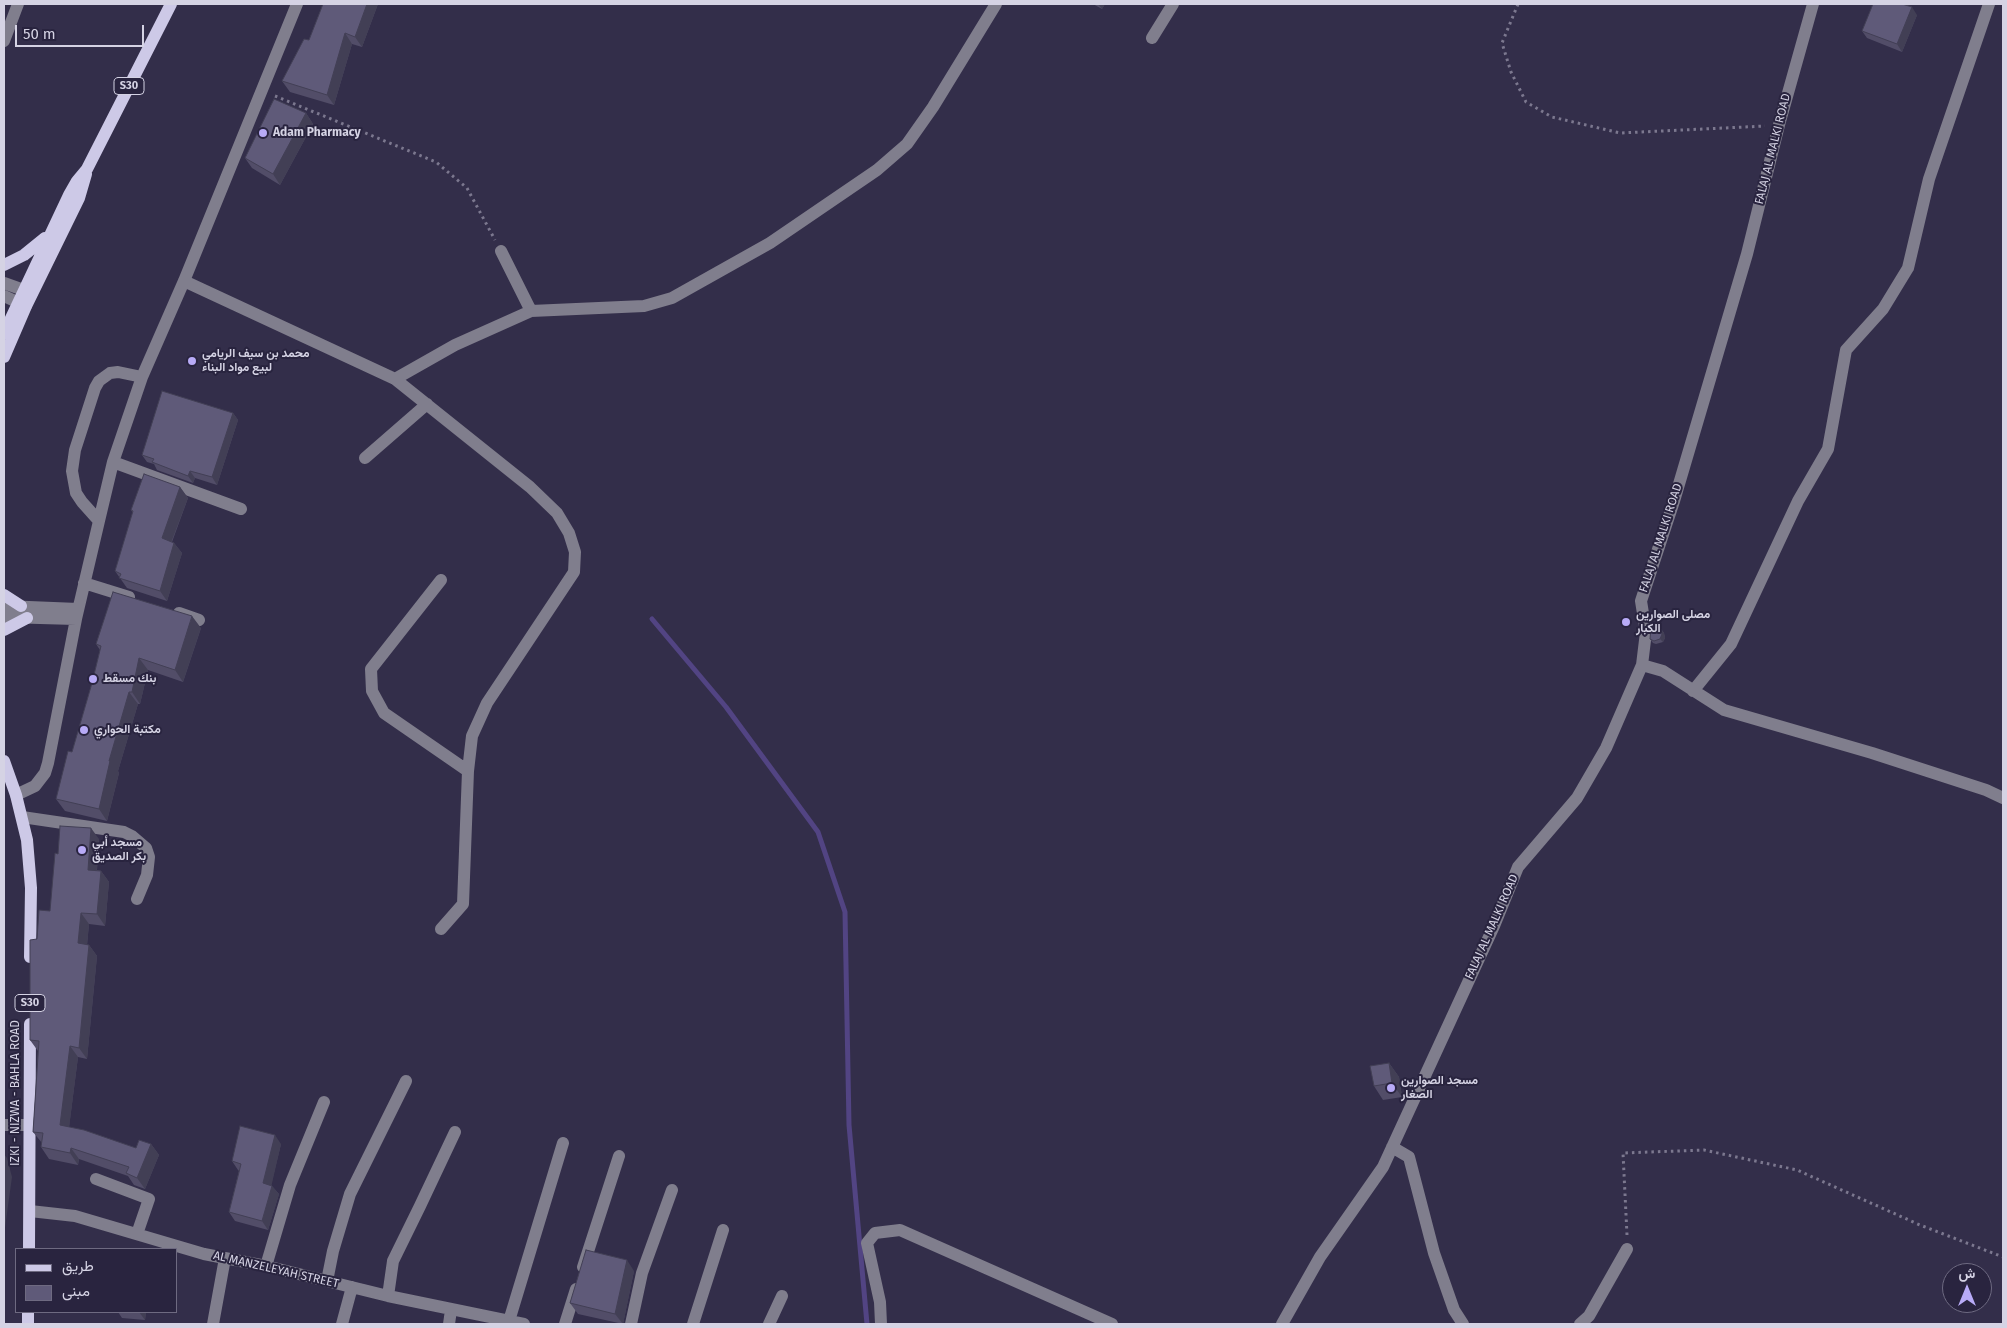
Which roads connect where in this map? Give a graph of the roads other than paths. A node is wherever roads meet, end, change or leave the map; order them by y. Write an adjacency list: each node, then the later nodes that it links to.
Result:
1 (18, 4): 9 (street)
2 (171, 4): 10 (main road, S30)
3 (297, 4): 14 (street)
4 (996, 4): 19 (street)
5 (1173, 4): 8 (street)
6 (1813, 4): 40 (street, FALAJ AL MALKI ROAD)
7 (1989, 4): 41 (street)
8 (1152, 38)
9 (4, 41)
10 (87, 169): 11 (main road, S30); 16 (main road, S30)
11 (51, 233): 13 (main road); 16 (main road, S30)
12 (502, 251): 19 (street)
13 (4, 265)
14 (184, 281): 22 (street); 23 (street)
15 (4, 283): 16 (street)
16 (28, 291): 18 (main road, S30)
17 (4, 296): 18 (street)
18 (22, 304): 20 (main road, S30); 21 (main road, S30)
19 (531, 311): 23 (street)
20 (4, 333)
21 (4, 357)
22 (142, 378): 26 (street); 28 (street)
23 (395, 379): 24 (street)
24 (427, 404): 25 (street); 43 (street)
25 (365, 458)
26 (113, 462): 27 (street); 28 (street)
27 (241, 509)
28 (98, 521): 30 (street)
29 (441, 580): 43 (street)
30 (84, 583): 32 (street); 36 (street)
31 (4, 595): 35 (main road)
32 (137, 600)
33 (4, 606): 35 (street)
34 (163, 608): 38 (street)
35 (24, 612): 36 (street); 37 (street); 39 (main road)
36 (77, 614): 44 (street)
37 (4, 617)
38 (199, 620)
39 (4, 630)
40 (1642, 665): 41 (street); 57 (street, FALAJ AL MALKI ROAD)
41 (1693, 691): 45 (street)
42 (4, 761): 44 (main road)
43 (468, 771): 48 (street)
44 (16, 795): 46 (main road)
45 (2003, 798)
46 (22, 817): 47 (street); 49 (main road)
47 (137, 899)
48 (442, 929)
49 (30, 967)
50 (30, 1016): 54 (main road, IZKI - NIZWA - BAHLA ROAD / S30)
51 (406, 1081): 68 (street)
52 (324, 1102): 67 (street)
53 (4, 1125): 54 (street)
54 (30, 1125): 61 (main road, IZKI - NIZWA - BAHLA ROAD / S30)
55 (455, 1132): 70 (street)
56 (563, 1143): 73 (street)
57 (1392, 1147): 84 (street, FALAJ AL MALKI ROAD); 85 (street)
58 (619, 1156): 78 (street)
59 (96, 1178): 63 (street)
60 (672, 1190): 79 (street)
61 (30, 1211): 63 (street, AL MANZELEYAH STREET); 64 (main road, IZKI - NIZWA - BAHLA ROAD / S30)
62 (723, 1230): 80 (street)
63 (137, 1234): 66 (street, AL MANZELEYAH STREET)
64 (29, 1248)
65 (1627, 1249): 86 (street)
66 (225, 1258): 67 (street, AL MANZELEYAH STREET); 74 (street)
67 (266, 1266): 68 (street, AL MANZELEYAH STREET)
68 (327, 1281): 69 (street, AL MANZELEYAH STREET)
69 (352, 1286): 70 (street, AL MANZELEYAH STREET); 75 (street)
70 (388, 1296): 72 (street, AL MANZELEYAH STREET)
71 (782, 1296): 81 (street)
72 (451, 1310): 73 (street, AL MANZELEYAH STREET); 76 (street)
73 (509, 1321): 77 (street, AL MANZELEYAH STREET)
74 (213, 1324)
75 (342, 1324)
76 (449, 1324)
77 (524, 1324)
78 (564, 1324)
79 (630, 1324)
80 (693, 1324)
81 (769, 1324)
82 (881, 1324): 83 (street)
83 (1112, 1324)
84 (1282, 1324)
85 (1463, 1324)
86 (1580, 1324)

